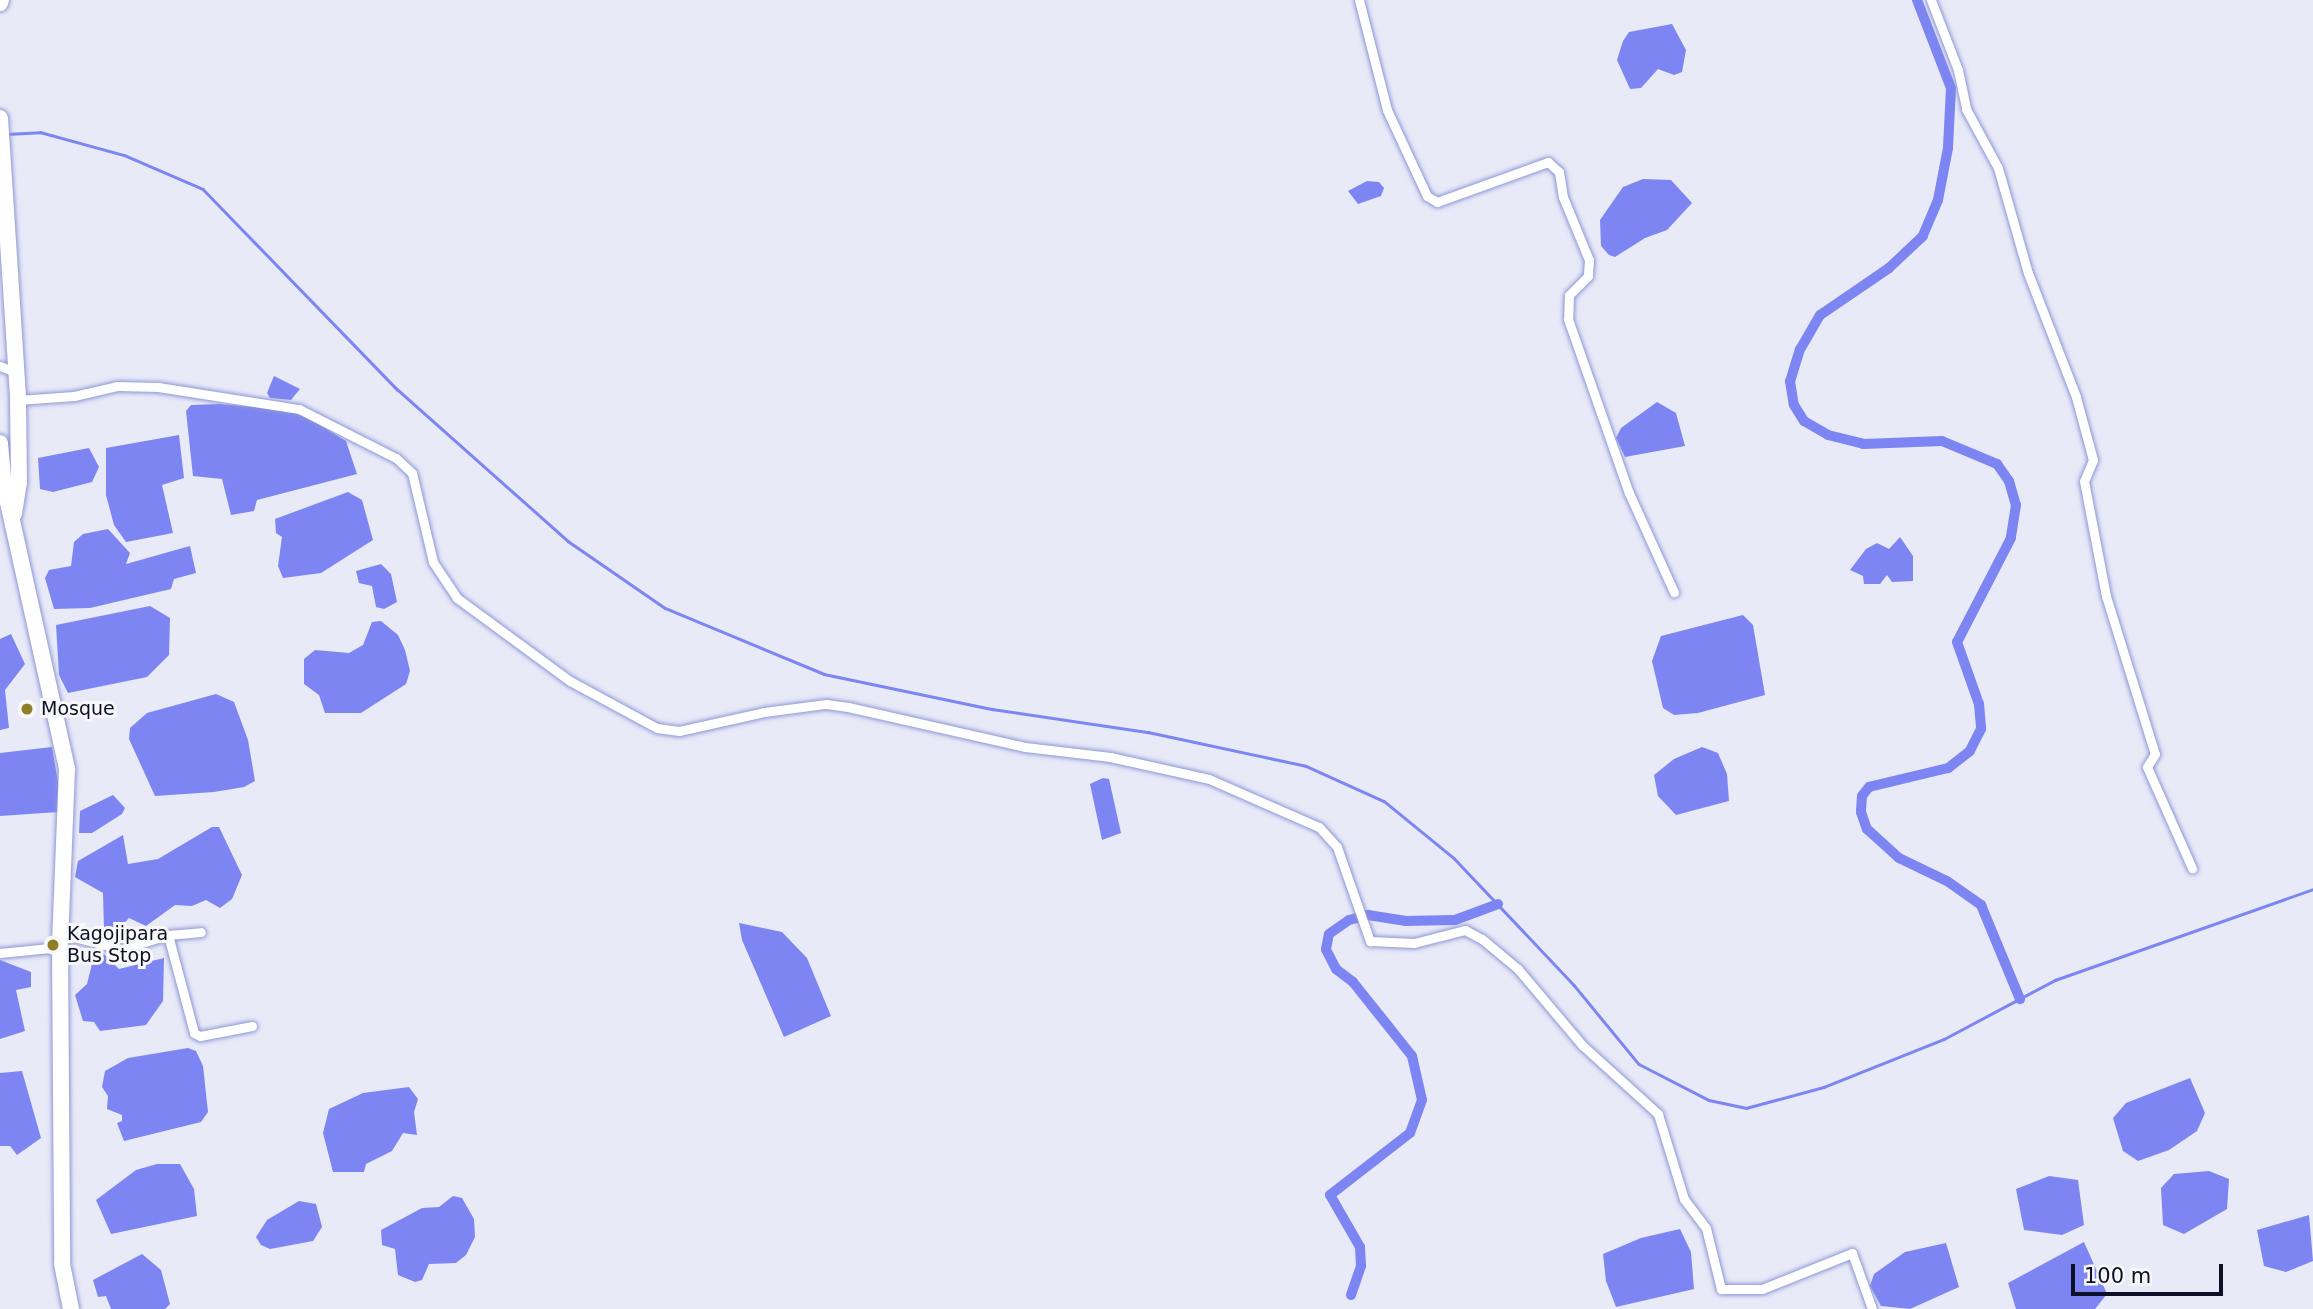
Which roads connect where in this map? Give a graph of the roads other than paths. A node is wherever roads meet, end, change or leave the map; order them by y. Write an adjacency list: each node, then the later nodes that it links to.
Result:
1 (1359, 0): 9 (street)
2 (1931, 0): 10 (street)
3 (0, 118): 5 (highway)
4 (0, 366): 5 (street)
5 (16, 372): 6 (highway)
6 (18, 400): 8 (highway); 17 (street)
7 (0, 443): 8 (highway)
8 (14, 519): 13 (highway)
9 (1674, 592)
10 (2192, 868)
11 (201, 932): 12 (street)
12 (168, 935): 13 (street); 15 (street)
13 (60, 941): 14 (street); 16 (highway)
14 (0, 953)
15 (252, 1026)
16 (71, 1309)
17 (1872, 1309)

